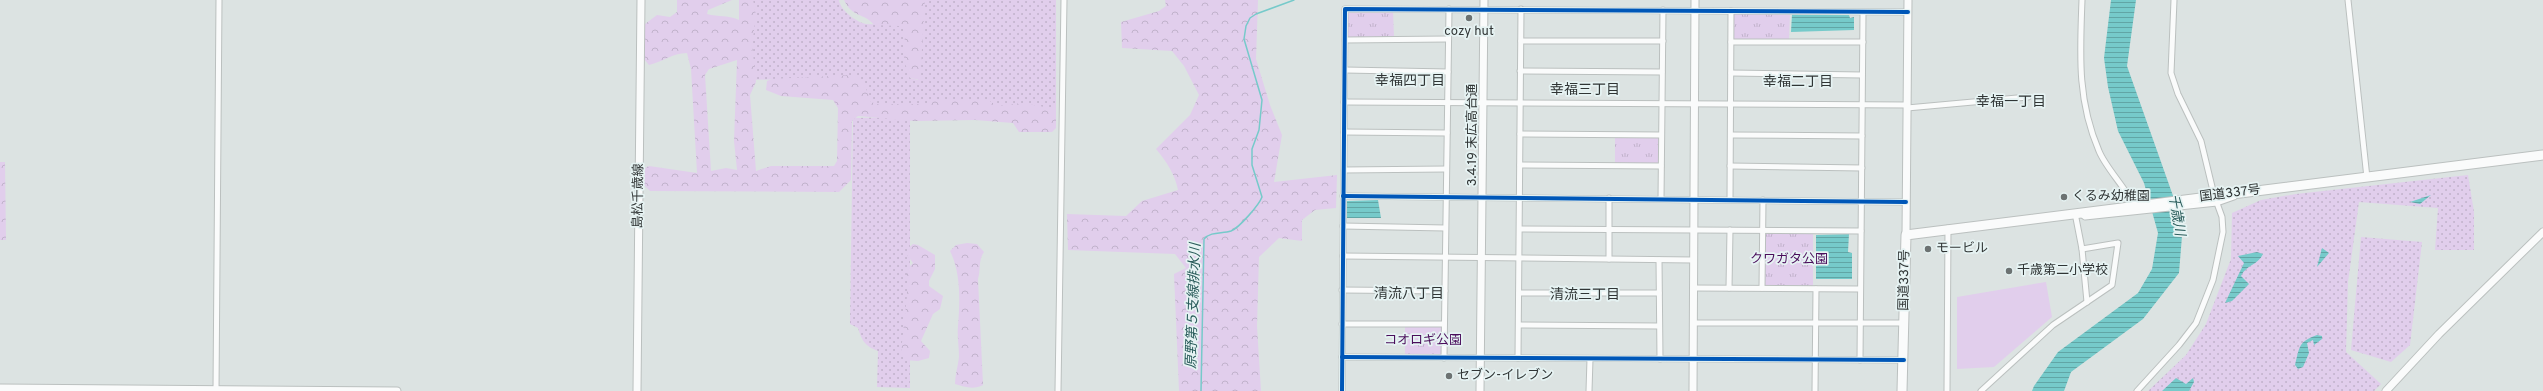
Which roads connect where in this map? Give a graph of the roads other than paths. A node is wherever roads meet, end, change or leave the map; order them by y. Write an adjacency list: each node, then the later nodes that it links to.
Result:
1 (219, 0): 116 (street)
2 (641, 0): 119 (street, 島松千歳線)
3 (1064, 0): 120 (street)
4 (1484, 0): 11 (street, 3.4.19 末広高台通)
5 (1695, 0): 14 (street)
6 (1908, 0): 16 (street)
7 (2082, 0): 65 (street)
8 (2174, 0): 60 (street)
9 (2348, 0): 53 (street)
10 (1449, 9): 11 (street); 18 (street); 19 (street)
11 (1484, 9): 12 (street); 33 (street, 3.4.19 末広高台通)
12 (1521, 9): 13 (street); 21 (street)
13 (1663, 10): 14 (street); 20 (street)
14 (1695, 10): 15 (street); 36 (street)
15 (1731, 11): 17 (street); 22 (street)
16 (1908, 12): 17 (street); 39 (street)
17 (1863, 13): 23 (street)
18 (1448, 39): 19 (street); 26 (street)
19 (1345, 40): 24 (street)
20 (1663, 40): 21 (street); 27 (street)
21 (1521, 41): 25 (street)
22 (1731, 42): 23 (street); 28 (street)
23 (1863, 42): 29 (street)
24 (1345, 70): 26 (street); 32 (street)
25 (1520, 71): 27 (street); 34 (street)
26 (1448, 72): 31 (street)
27 (1662, 72): 35 (street)
28 (1731, 73): 29 (street); 37 (street)
29 (1862, 75): 38 (street)
30 (2028, 97): 39 (street)
31 (1447, 101): 32 (street); 33 (street); 41 (street)
32 (1344, 102): 40 (street)
33 (1483, 102): 34 (street); 56 (street, 3.4.19 末広高台通)
34 (1520, 102): 35 (street); 42 (street)
35 (1662, 104): 36 (street); 43 (street)
36 (1694, 104): 37 (street); 61 (street)
37 (1731, 105): 38 (street); 44 (street)
38 (1862, 105): 39 (street); 45 (street)
39 (1907, 107): 66 (street)
40 (1344, 132): 41 (street); 52 (street)
41 (1447, 133): 51 (street)
42 (1520, 134): 43 (street); 47 (street)
43 (1661, 135): 48 (street)
44 (1731, 135): 45 (street); 49 (street)
45 (1862, 136): 50 (street)
46 (2543, 155): 53 (highway, 国道337号)
47 (1520, 165): 48 (street); 57 (street)
48 (1661, 166): 59 (street)
49 (1730, 166): 50 (street); 62 (street)
50 (1862, 168): 64 (street)
51 (1446, 169): 52 (street); 55 (street)
52 (1344, 170): 54 (street)
53 (2367, 178): 60 (highway, 国道337号)
54 (1343, 196): 55 (street); 68 (street)
55 (1446, 196): 56 (street); 69 (street)
56 (1482, 196): 57 (street); 81 (street, 3.4.19 末広高台通)
57 (1520, 197): 58 (street); 71 (street)
58 (1609, 198): 59 (street); 72 (street)
59 (1661, 199): 61 (street)
60 (2216, 199): 67 (highway, 国道337号); 129 (street)
61 (1694, 200): 62 (street); 73 (street)
62 (1730, 200): 63 (street)
63 (1763, 200): 64 (street); 75 (street)
64 (1862, 200): 66 (street); 76 (street)
65 (2131, 200)
66 (1906, 202): 78 (street)
67 (2078, 212): 70 (highway, 国道337号); 79 (street)
68 (1343, 226): 69 (street); 80 (street)
69 (1445, 228): 82 (street)
70 (1948, 228): 78 (highway, 国道337号); 127 (street)
71 (1520, 229): 72 (street); 83 (street)
72 (1609, 229): 73 (street); 84 (street)
73 (1693, 230): 74 (street); 86 (street)
74 (1730, 230): 75 (street); 88 (street)
75 (1763, 230): 76 (street); 89 (street)
76 (1861, 231): 91 (street)
77 (2543, 232): 130 (street)
78 (1906, 235): 102 (highway, 国道337号)
79 (2082, 249): 96 (street); 96 (street)
80 (1343, 256): 82 (street); 92 (street)
81 (1482, 256): 82 (street); 83 (street); 107 (street, 3.4.19 末広高台通)
82 (1445, 257): 93 (street)
83 (1520, 257): 84 (street); 94 (street)
84 (1609, 259): 85 (street)
85 (1659, 260): 86 (street); 95 (street)
86 (1693, 260): 87 (street)
87 (1693, 288): 88 (street); 97 (street)
88 (1729, 288): 89 (street)
89 (1762, 288): 90 (street)
90 (1816, 289): 91 (street); 100 (street)
91 (1860, 289): 101 (street)
92 (1342, 290): 93 (street); 98 (street)
93 (1445, 291): 99 (street)
94 (1519, 293): 95 (street); 103 (street)
95 (1659, 293): 104 (street)
96 (2087, 302): 128 (street)
97 (1693, 323): 100 (street); 109 (street)
98 (1342, 324): 99 (street); 105 (street)
99 (1444, 324): 106 (street)
100 (1816, 324): 101 (street); 112 (street)
101 (1860, 324): 102 (street); 113 (street)
102 (1904, 324): 114 (highway, 国道337号)
103 (1519, 325): 104 (street); 108 (street)
104 (1660, 326): 111 (street)
105 (1342, 357): 106 (street); 121 (street)
106 (1444, 358): 107 (street)
107 (1480, 358): 108 (street); 122 (street, 3.4.19 末広高台通)
108 (1518, 358): 110 (street)
109 (1692, 358): 111 (street); 112 (street); 124 (street)
110 (1590, 359): 111 (street); 123 (street)
111 (1660, 359)
112 (1817, 360): 113 (street); 125 (street)
113 (1860, 360): 114 (street)
114 (1904, 360): 126 (highway, 国道337号)
115 (1, 389): 116 (street)
116 (216, 390): 117 (street)
117 (349, 391): 118 (street)
118 (397, 391)
119 (636, 391)
120 (1058, 391)
121 (1342, 391)
122 (1480, 391)
123 (1589, 391)
124 (1693, 391)
125 (1815, 391)
126 (1902, 391)
127 (1947, 391)
128 (1981, 391)
129 (2137, 391)
130 (2386, 391)

